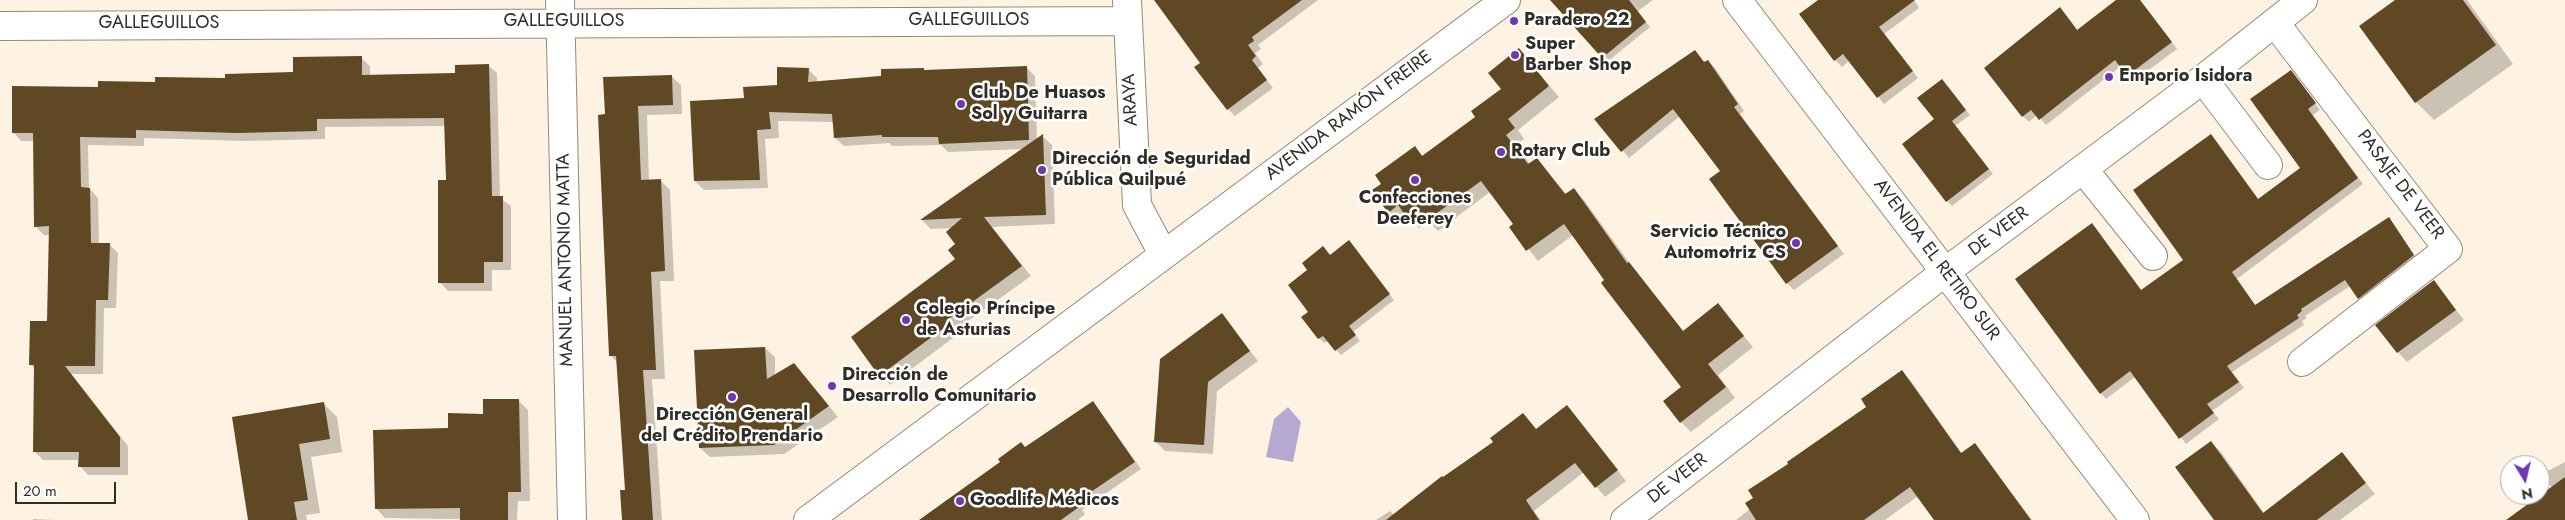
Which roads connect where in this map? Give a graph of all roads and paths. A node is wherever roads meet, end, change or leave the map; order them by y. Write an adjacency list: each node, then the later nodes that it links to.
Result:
1 (1506, 0): 11 (street, AVENIDA RAMÓN FREIRE)
2 (1737, 0): 13 (street, AVENIDA EL RETIRO SUR)
3 (2303, 0): 6 (street, DE VEER)
4 (1127, 10): 5 (street, GALLEGUILLOS); 11 (street, ARAYA)
5 (560, 11): 7 (street, GALLEGUILLOS); 15 (street, MANUEL ANTONIO MATTA)
6 (2275, 23): 8 (street, DE VEER); 14 (street, PASAJE DE VEER)
7 (0, 26)
8 (2203, 79): 9 (street); 10 (street, DE VEER)
9 (2268, 166)
10 (2083, 168): 12 (street); 13 (street, DE VEER)
11 (1163, 254): 16 (street, AVENIDA RAMÓN FREIRE)
12 (2153, 256)
13 (1945, 272): 17 (street, DE VEER); 18 (street, AVENIDA EL RETIRO SUR)
14 (2302, 362)
15 (572, 520)
16 (808, 520)
17 (1625, 520)
18 (2135, 520)

